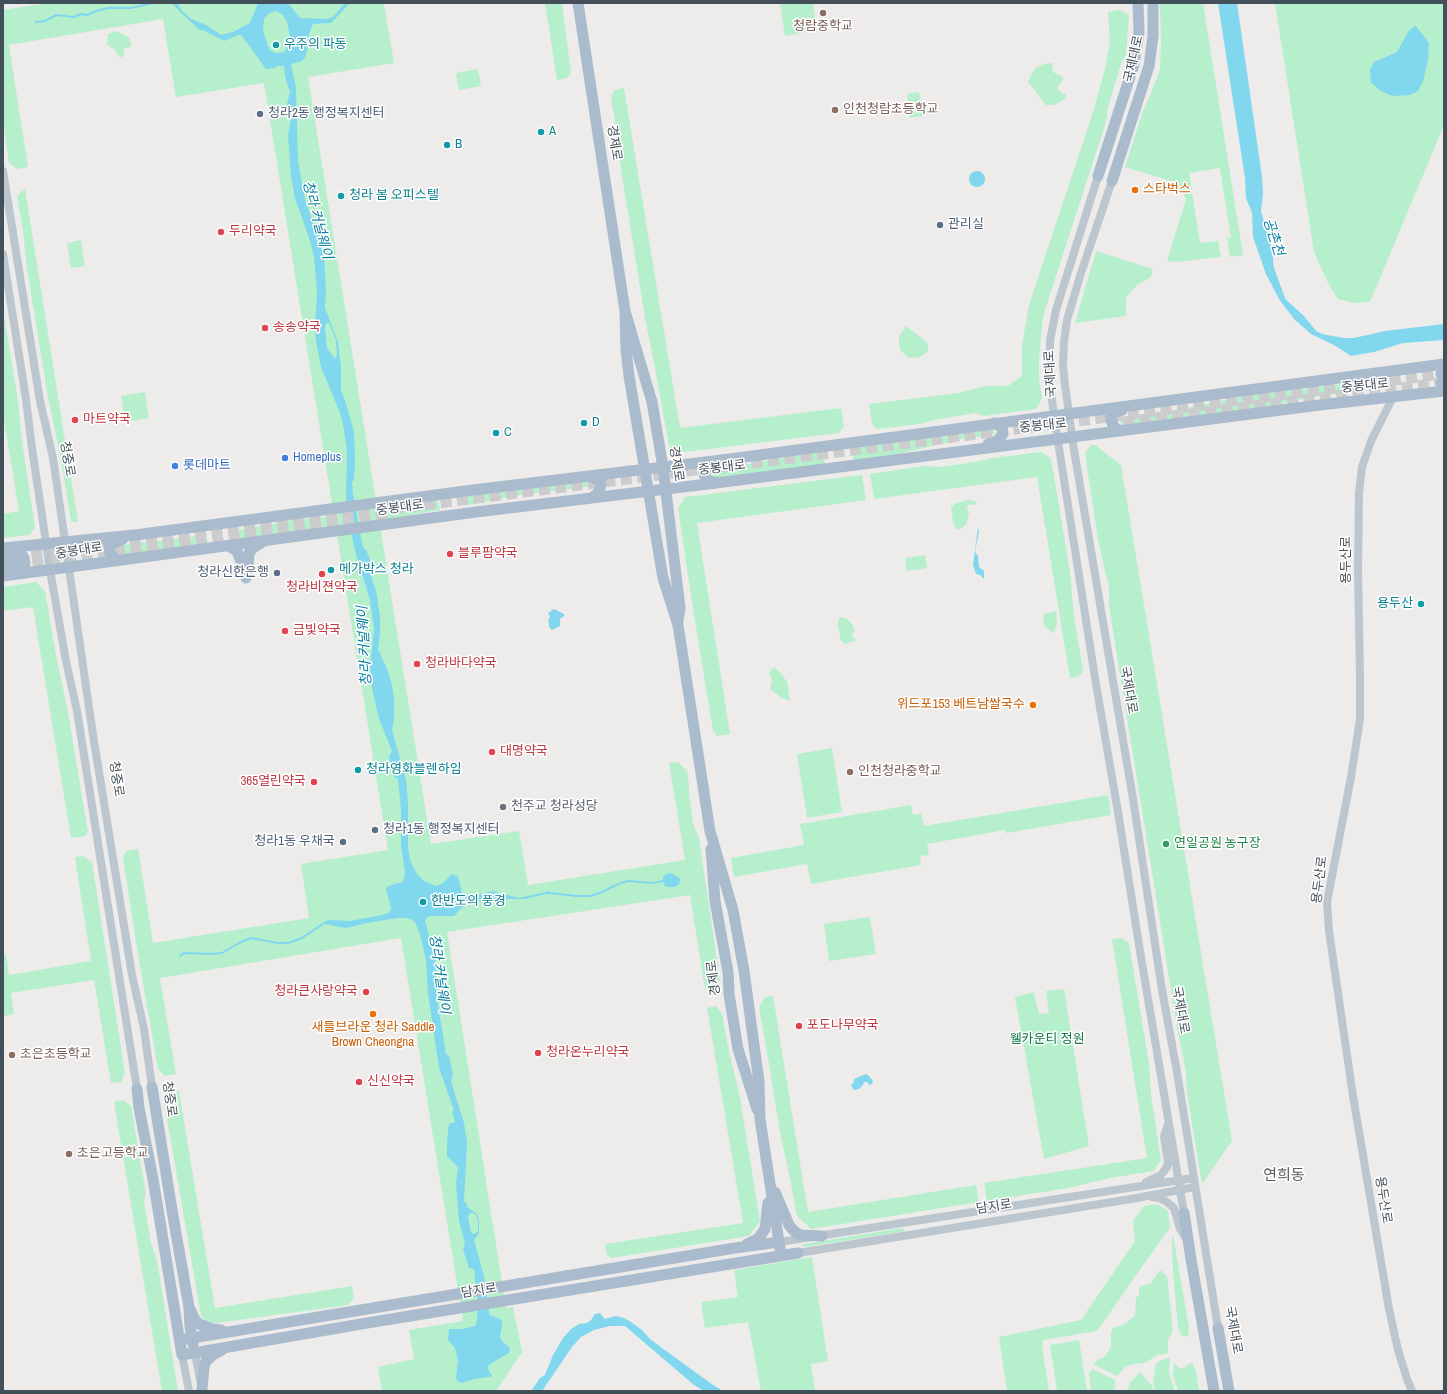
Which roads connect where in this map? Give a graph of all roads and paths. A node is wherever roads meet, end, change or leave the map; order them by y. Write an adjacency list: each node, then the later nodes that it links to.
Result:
1 (578, 3): 8 (main road, 경제로)
2 (1138, 3): 5 (main road, 국제대로)
3 (1153, 3): 6 (main road, 국제대로)
4 (3, 171): 28 (street, 청중로)
5 (1098, 176): 13 (street, 국제대로)
6 (1112, 181): 12 (street, 국제대로)
7 (3, 254): 30 (street)
8 (625, 310): 20 (main road, 경제로); 21 (main road, 경제로)
9 (1443, 378): 10 (main road, 중봉대로); 11 (main road, 중봉대로)
10 (1393, 397): 15 (main road, 중봉대로); 70 (street, 용두산로)
11 (1142, 405): 12 (main road, 중봉대로); 15 (main road)
12 (1068, 414): 13 (main road, 중봉대로); 16 (street, 국제대로)
13 (1054, 416): 14 (main road, 중봉대로); 17 (street, 국제대로)
14 (994, 424): 18 (main road); 19 (main road, 중봉대로)
15 (1121, 432): 16 (main road, 중봉대로)
16 (1072, 437): 17 (main road, 중봉대로); 45 (street, 국제대로)
17 (1057, 439): 18 (main road, 중봉대로); 43 (street, 국제대로)
18 (978, 448): 23 (main road, 중봉대로)
19 (722, 460): 20 (main road, 중봉대로); 23 (main road)
20 (663, 467): 21 (main road, 중봉대로); 24 (main road, 경제로)
21 (645, 469): 22 (main road, 중봉대로); 25 (main road, 경제로)
22 (589, 476): 26 (main road); 27 (main road, 중봉대로)
23 (716, 483): 24 (main road, 중봉대로)
24 (666, 489): 25 (main road, 중봉대로); 38 (main road, 경제로)
25 (648, 491): 26 (main road, 중봉대로); 38 (main road, 경제로)
26 (593, 497): 29 (main road, 중봉대로)
27 (135, 535): 28 (main road, 중봉대로); 33 (main road)
28 (66, 542): 30 (main road, 중봉대로); 35 (street, 청중로)
29 (264, 542): 31 (main road, 중봉대로); 31 (main road)
30 (46, 544): 32 (main road, 중봉대로); 36 (street)
31 (228, 546): 33 (main road, 중봉대로)
32 (11, 558): 34 (main road, 중봉대로); 36 (main road, 중봉대로); 37 (main road, 중봉대로)
33 (116, 560): 35 (main road, 중봉대로)
34 (3, 567)
35 (69, 567): 36 (main road, 중봉대로); 40 (street, 청중로)
36 (50, 570): 41 (street)
37 (3, 576)
38 (678, 625): 39 (main road, 경제로)
39 (710, 831): 42 (main road, 경제로); 42 (main road, 경제로)
40 (152, 1087): 58 (main road, 청중로)
41 (137, 1090): 62 (main road)
42 (760, 1119): 44 (main road, 경제로)
43 (1169, 1121): 46 (street, 국제대로); 47 (street)
44 (768, 1176): 52 (main road); 54 (main road, 경제로); 55 (main road)
45 (1193, 1178): 46 (street); 48 (street, 국제대로)
46 (1178, 1181): 47 (street); 49 (street, 국제대로)
47 (1137, 1186): 50 (street); 52 (street)
48 (1195, 1187): 49 (street, 담지로); 59 (street, 국제대로)
49 (1180, 1190): 50 (street, 담지로); 51 (street, 국제대로)
50 (1138, 1198): 53 (street); 56 (street, 담지로)
51 (1184, 1213): 53 (main road, 국제대로)
52 (822, 1236): 54 (street)
53 (1188, 1240): 69 (main road, 국제대로)
54 (779, 1242): 55 (main road); 57 (main road, 경제로)
55 (735, 1248): 60 (main road)
56 (798, 1253): 57 (main road, 담지로)
57 (781, 1255): 63 (main road, 담지로)
58 (189, 1307): 60 (main road); 61 (main road, 청중로)
59 (1218, 1328): 66 (main road, 국제대로)
60 (229, 1332): 61 (main road)
61 (192, 1338): 62 (main road); 64 (main road, 청중로)
62 (180, 1340): 65 (main road)
63 (229, 1346): 64 (main road, 담지로); 67 (main road)
64 (195, 1353): 65 (main road, 담지로); 67 (street, 청중로)
65 (182, 1355): 68 (street)
66 (1229, 1389)
67 (202, 1390)
68 (189, 1391)
69 (1214, 1391)
70 (1412, 1391)

